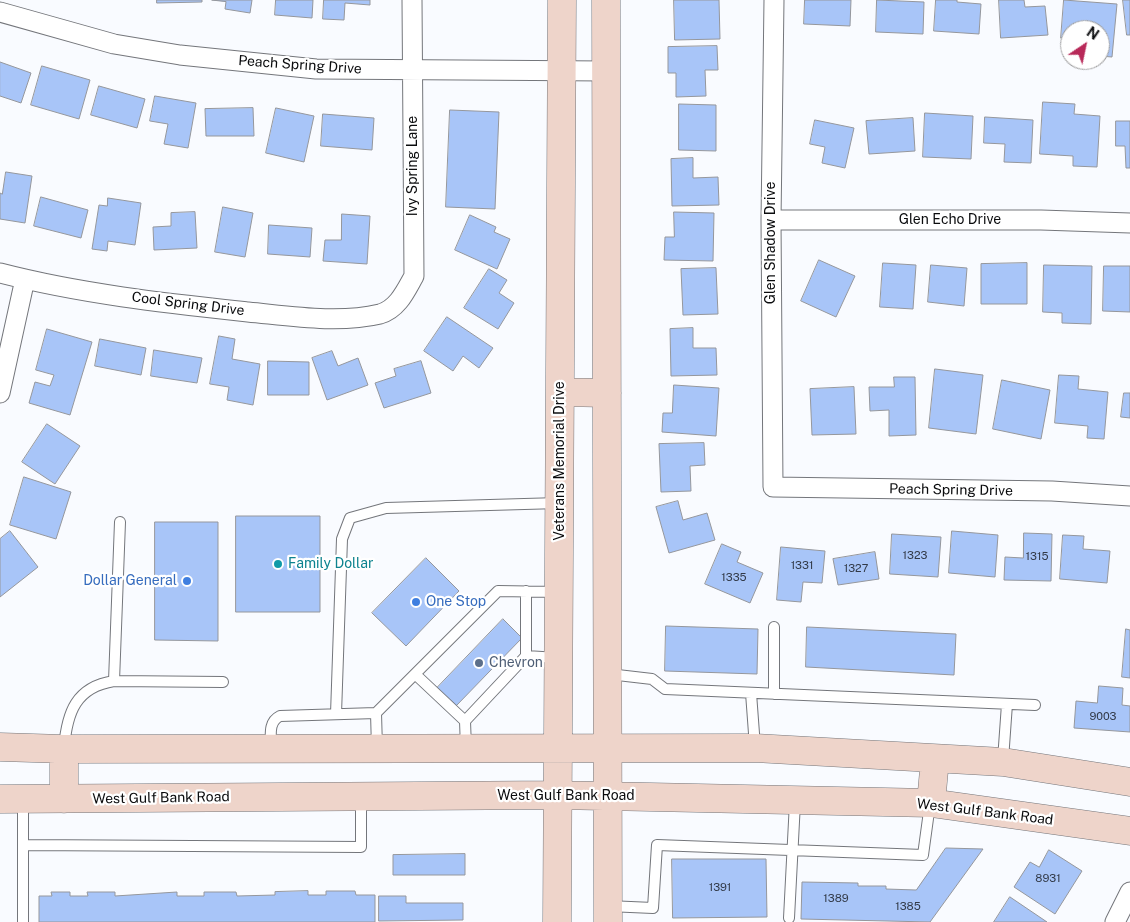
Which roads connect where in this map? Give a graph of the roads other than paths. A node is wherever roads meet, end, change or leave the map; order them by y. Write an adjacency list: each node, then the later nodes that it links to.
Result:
1 (412, 0): 6 (street, Ivy Spring Lane)
2 (562, 0): 7 (main road, Veterans Memorial Drive)
3 (606, 0): 8 (main road)
4 (774, 0): 9 (street, Glen Shadow Drive)
5 (0, 12): 6 (street, Peach Spring Drive)
6 (413, 70): 7 (street, Peach Spring Drive); 13 (street, Ivy Spring Lane)
7 (561, 70): 8 (street, Peach Spring Drive); 14 (main road, Veterans Memorial Drive)
8 (606, 71): 16 (main road)
9 (771, 220): 10 (street, Glen Echo Drive); 17 (street, Glen Shadow Drive)
10 (1130, 223)
11 (0, 273): 12 (street, Cool Spring Drive)
12 (25, 279): 13 (street, Cool Spring Drive); 15 (street)
13 (378, 314)
14 (560, 392): 16 (main road); 19 (main road, Veterans Memorial Drive)
15 (0, 393)
16 (607, 393): 27 (main road)
17 (773, 487): 18 (street, Peach Spring Drive)
18 (1130, 496)
19 (560, 503): 22 (main road, Veterans Memorial Drive); 35 (lane)
20 (120, 522): 28 (lane)
21 (526, 591): 22 (lane); 24 (lane); 26 (lane)
22 (559, 592): 25 (main road, Veterans Memorial Drive)
23 (774, 627): 31 (lane)
24 (526, 656): 25 (lane); 36 (lane)
25 (559, 658): 41 (main road, Veterans Memorial Drive)
26 (415, 674): 34 (lane); 36 (lane)
27 (608, 674): 30 (lane); 42 (main road)
28 (114, 681): 29 (lane); 44 (lane)
29 (224, 682)
30 (751, 693): 31 (lane); 43 (lane)
31 (774, 694): 32 (lane)
32 (1007, 704): 33 (lane); 46 (lane)
33 (1035, 705)
34 (376, 713): 35 (lane); 39 (lane)
35 (336, 714): 38 (lane)
36 (465, 721): 40 (lane)
37 (0, 747): 44 (main road)
38 (271, 748): 39 (main road); 44 (main road)
39 (377, 748): 40 (main road)
40 (466, 748): 41 (main road)
41 (559, 748): 42 (main road); 48 (main road, Veterans Memorial Drive)
42 (608, 748): 43 (main road); 50 (main road)
43 (755, 748): 45 (main road)
44 (64, 749): 52 (main road)
45 (935, 758): 46 (main road); 54 (main road)
46 (1003, 762): 47 (main road)
47 (1130, 782)
48 (557, 795): 49 (main road, West Gulf Bank Road); 50 (main road, West Gulf Bank Road); 62 (main road, Veterans Memorial Drive)
49 (361, 796): 52 (main road, West Gulf Bank Road); 56 (lane)
50 (608, 796): 53 (main road, West Gulf Bank Road); 59 (main road)
51 (12, 799): 52 (main road, West Gulf Bank Road); 56 (lane)
52 (64, 799)
53 (795, 800): 54 (main road, West Gulf Bank Road); 57 (lane)
54 (930, 803): 55 (main road, West Gulf Bank Road); 57 (lane)
55 (1130, 831)
56 (23, 845): 61 (lane)
57 (792, 850): 59 (lane); 60 (lane)
58 (1130, 892): 63 (street)
59 (608, 914)
60 (789, 918)
61 (23, 922)
62 (557, 922)
63 (1114, 922)

